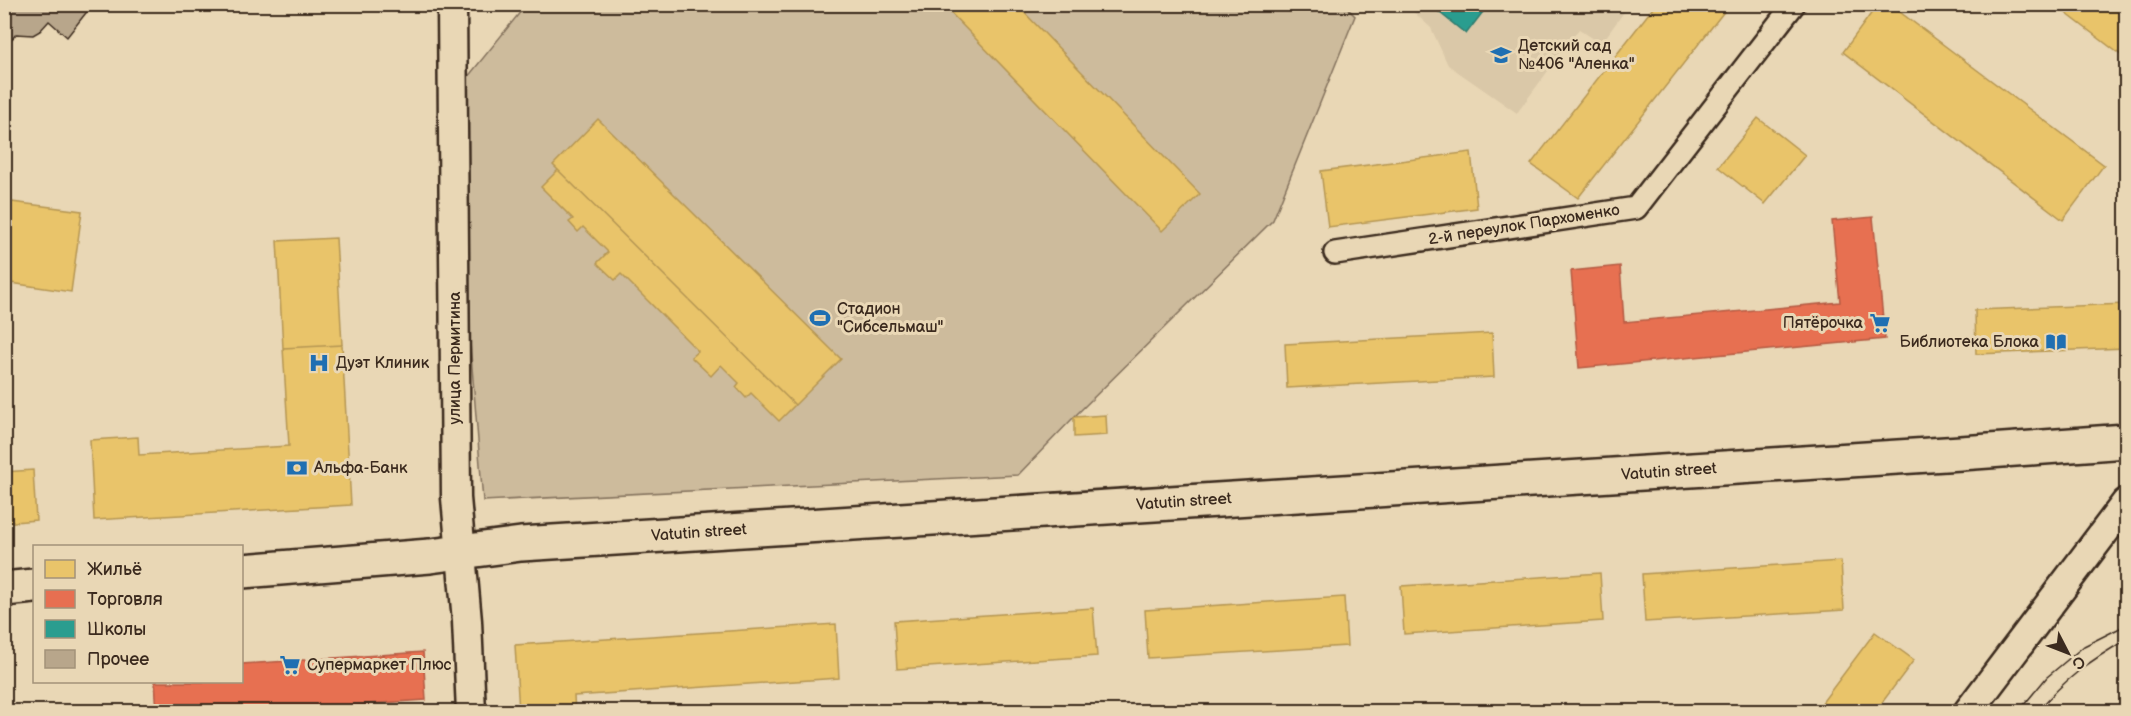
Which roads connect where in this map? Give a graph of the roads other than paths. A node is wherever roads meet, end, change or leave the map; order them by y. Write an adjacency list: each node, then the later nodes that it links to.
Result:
1 (452, 4): 6 (street, улица Пермитина)
2 (1794, 4): 3 (street, 2-й переулок Пархоменко)
3 (1335, 253)
4 (2127, 441): 6 (main road, Vatutin street)
5 (2127, 503): 11 (street)
6 (461, 552): 7 (main road, Vatutin street); 10 (street, улица Пермитина)
7 (243, 571)
8 (33, 586): 9 (main road)
9 (4, 589)
10 (471, 711)
11 (1968, 711)

